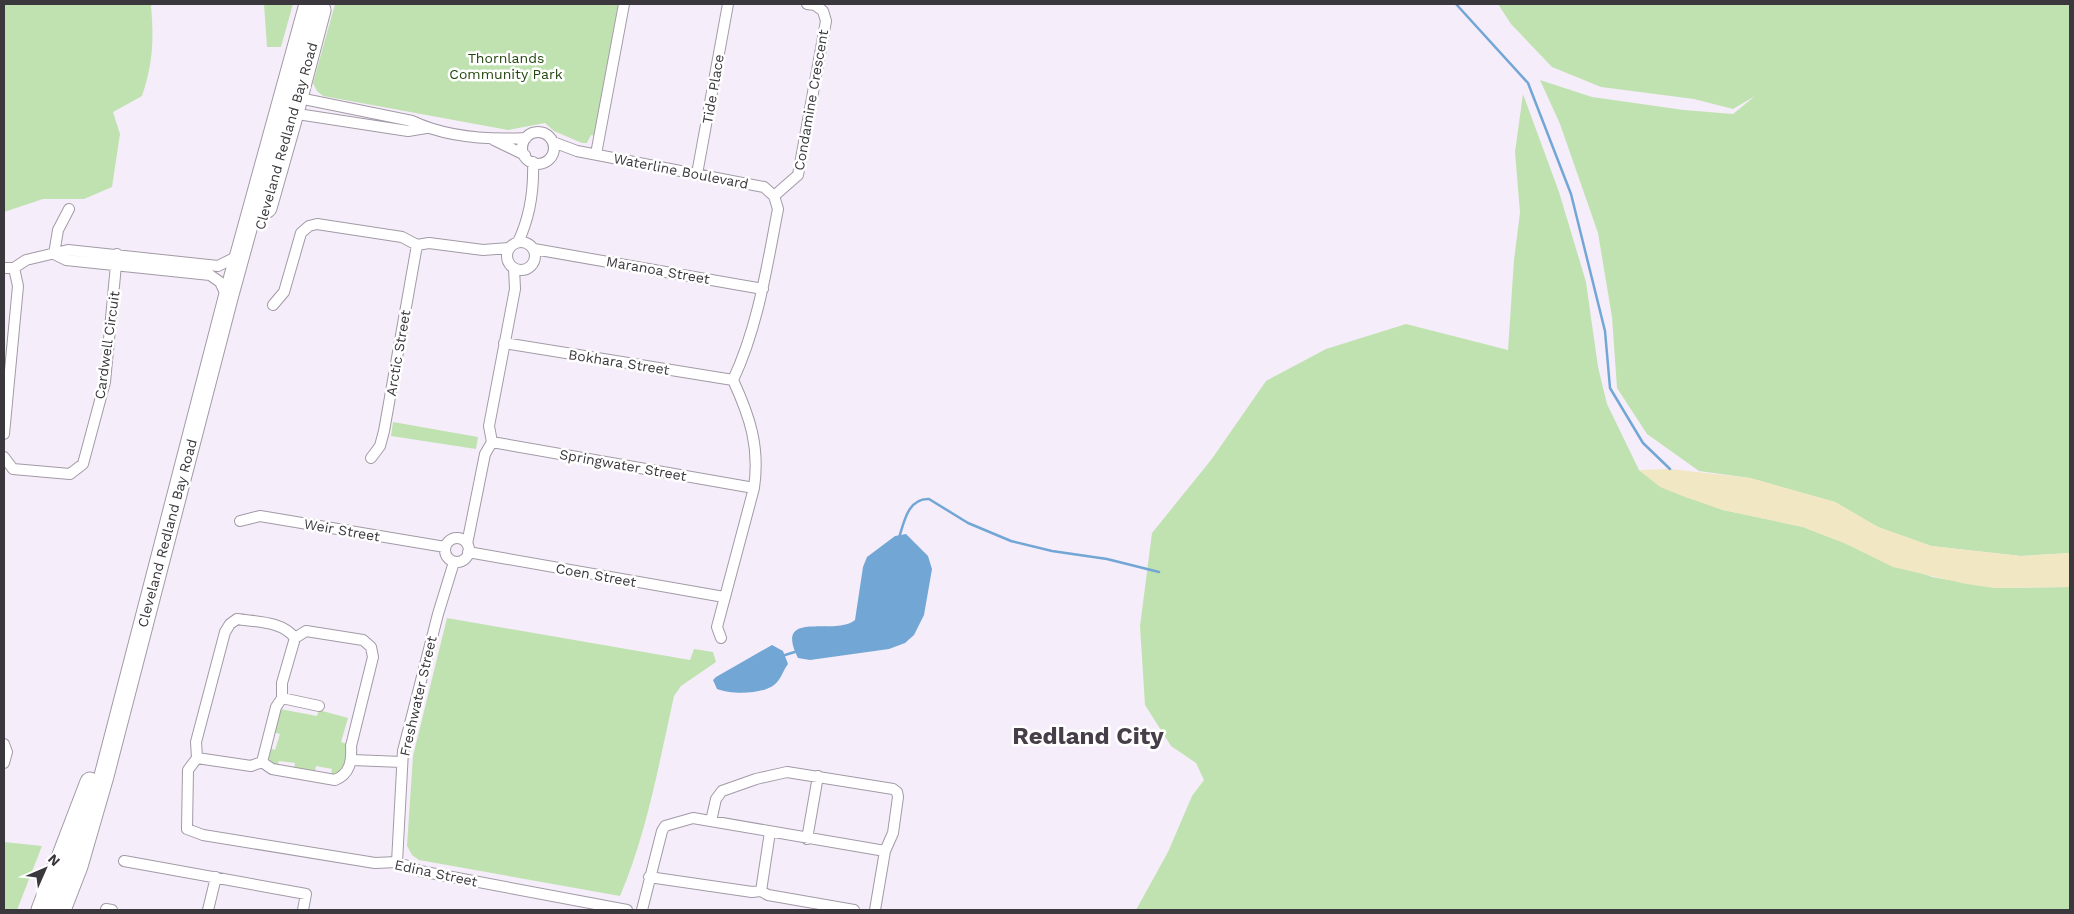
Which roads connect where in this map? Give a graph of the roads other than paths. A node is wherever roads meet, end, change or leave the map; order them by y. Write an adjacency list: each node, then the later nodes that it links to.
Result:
1 (309, 4): 6 (highway, Cleveland Redland Bay Road)
2 (322, 4): 6 (highway, Cleveland Redland Bay Road)
3 (624, 4): 13 (street)
4 (728, 4): 16 (street, Tide Place)
5 (808, 4): 18 (street, Condamine Crescent)
6 (289, 104): 7 (street); 7 (street); 26 (highway, Cleveland Redland Bay Road); 37 (highway, Cleveland Redland Bay Road)
7 (426, 128): 9 (street)
8 (526, 138): 9 (street); 10 (street); 14 (street)
9 (494, 140): 14 (street)
10 (553, 142): 11 (street, Waterline Boulevard); 12 (street)
11 (577, 151): 12 (street, Waterline Boulevard); 13 (street, Waterline Boulevard)
12 (553, 154): 15 (street)
13 (596, 154): 16 (street, Waterline Boulevard)
14 (529, 159): 15 (street); 17 (street)
15 (544, 162): 17 (street)
16 (697, 174): 18 (street, Waterline Boulevard)
17 (534, 182): 20 (street)
18 (774, 196): 33 (street)
19 (69, 209): 25 (street)
20 (527, 225): 21 (street); 27 (street)
21 (518, 242): 23 (street); 27 (street)
22 (417, 246): 24 (street); 35 (street); 41 (street, Arctic Street)
23 (508, 248): 24 (street); 29 (street)
24 (483, 250): 29 (street)
25 (54, 254): 28 (street); 30 (street)
26 (240, 254): 28 (street); 34 (highway, Cleveland Redland Bay Road)
27 (532, 255): 31 (street); 32 (street); 33 (street, Maranoa Street)
28 (117, 260): 34 (street); 42 (street, Cardwell Circuit)
29 (507, 260): 31 (street)
30 (9, 268): 39 (street)
31 (514, 268): 32 (street)
32 (515, 288): 36 (street)
33 (763, 289): 38 (street)
34 (228, 298): 37 (highway, Cleveland Redland Bay Road)
35 (273, 305)
36 (504, 343): 38 (street, Bokhara Street); 40 (street)
37 (214, 352): 55 (highway, Cleveland Redland Bay Road)
38 (733, 380): 43 (street)
39 (4, 434)
40 (492, 442): 43 (street, Springwater Street); 44 (street)
41 (371, 458)
42 (4, 460)
43 (754, 488): 50 (street)
44 (471, 518): 46 (street); 48 (street)
45 (240, 521): 47 (street, Weir Street)
46 (453, 539): 47 (street); 48 (street)
47 (445, 547): 49 (street)
48 (468, 548): 49 (street); 50 (street, Coen Street)
49 (454, 562): 60 (street, Freshwater Street)
50 (724, 597): 52 (street)
51 (295, 638): 53 (street); 57 (street); 58 (street)
52 (721, 638)
53 (282, 698): 54 (street); 59 (street)
54 (319, 706)
55 (118, 714): 72 (highway, Cleveland Redland Bay Road); 73 (highway, Cleveland Redland Bay Road)
56 (4, 744): 61 (street)
57 (197, 758): 59 (street); 68 (street, Edina Street)
58 (352, 760): 59 (street); 60 (street)
59 (262, 762)
60 (402, 762): 68 (street, Freshwater Street)
61 (4, 763)
62 (818, 776): 63 (street); 65 (street); 66 (street)
63 (711, 821): 64 (street); 69 (street)
64 (770, 832): 65 (street); 71 (street)
65 (807, 839): 66 (street)
66 (885, 851): 79 (street)
67 (124, 861): 70 (street)
68 (397, 862): 76 (street, Edina Street)
69 (649, 877): 71 (street); 77 (street)
70 (216, 878): 74 (street); 75 (street)
71 (761, 891): 78 (street)
72 (40, 910)
73 (61, 910)
74 (208, 910)
75 (303, 910)
76 (627, 910)
77 (642, 910)
78 (854, 910)
79 (875, 910)

